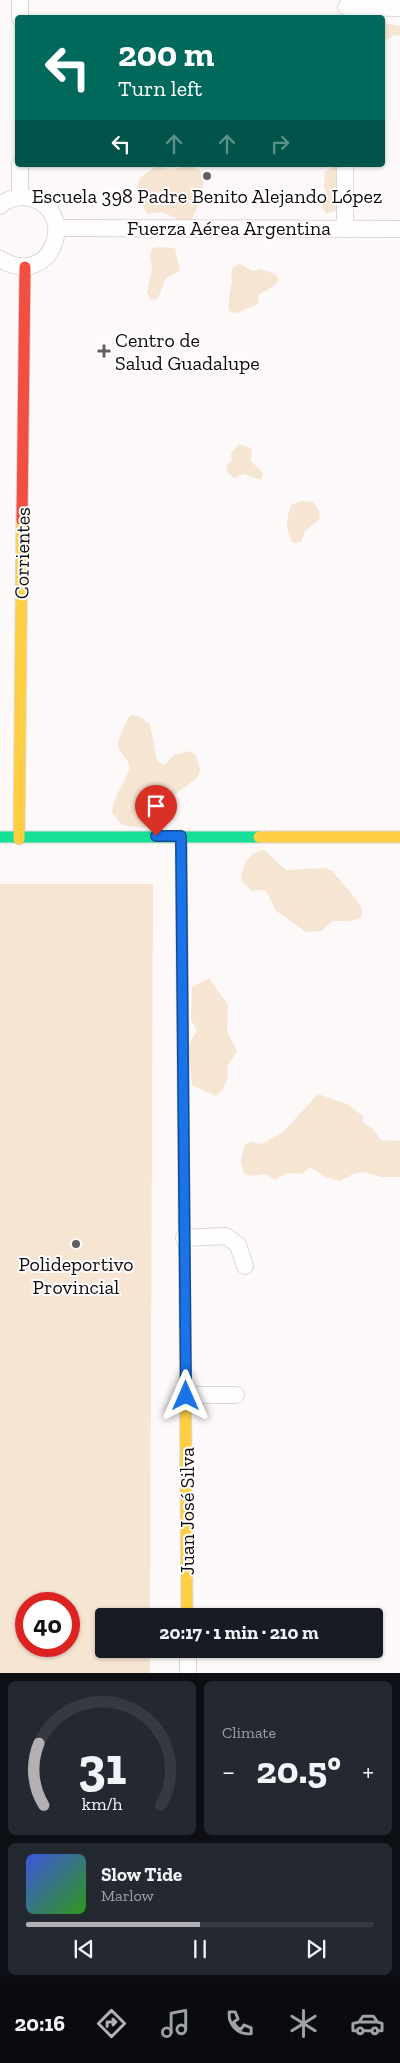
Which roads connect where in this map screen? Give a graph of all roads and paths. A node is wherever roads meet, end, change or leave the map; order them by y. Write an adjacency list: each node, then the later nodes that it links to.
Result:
1 (20, 0): 4 (street)
2 (346, 8): 3 (street)
3 (400, 8)
4 (20, 15)
5 (20, 167): 7 (street)
6 (345, 167): 10 (street)
7 (20, 197): 8 (street); 9 (street)
8 (0, 206)
9 (57, 228): 10 (street, Fuerza Aérea Argentina); 13 (street)
10 (345, 229): 11 (street, Fuerza Aérea Argentina)
11 (400, 229)
12 (0, 259): 13 (street)
13 (25, 267): 16 (street, Corrientes)
14 (181, 836): 15 (street); 16 (street); 18 (street, Juan José Silva)
15 (400, 837)
16 (19, 838): 17 (street)
17 (2, 839)
18 (184, 1238): 19 (street); 21 (street, Juan José Silva)
19 (245, 1266)
20 (236, 1395): 21 (street)
21 (186, 1396): 22 (street, Juan José Silva)
22 (187, 1608)
23 (188, 1658): 24 (street)
24 (188, 1673)

